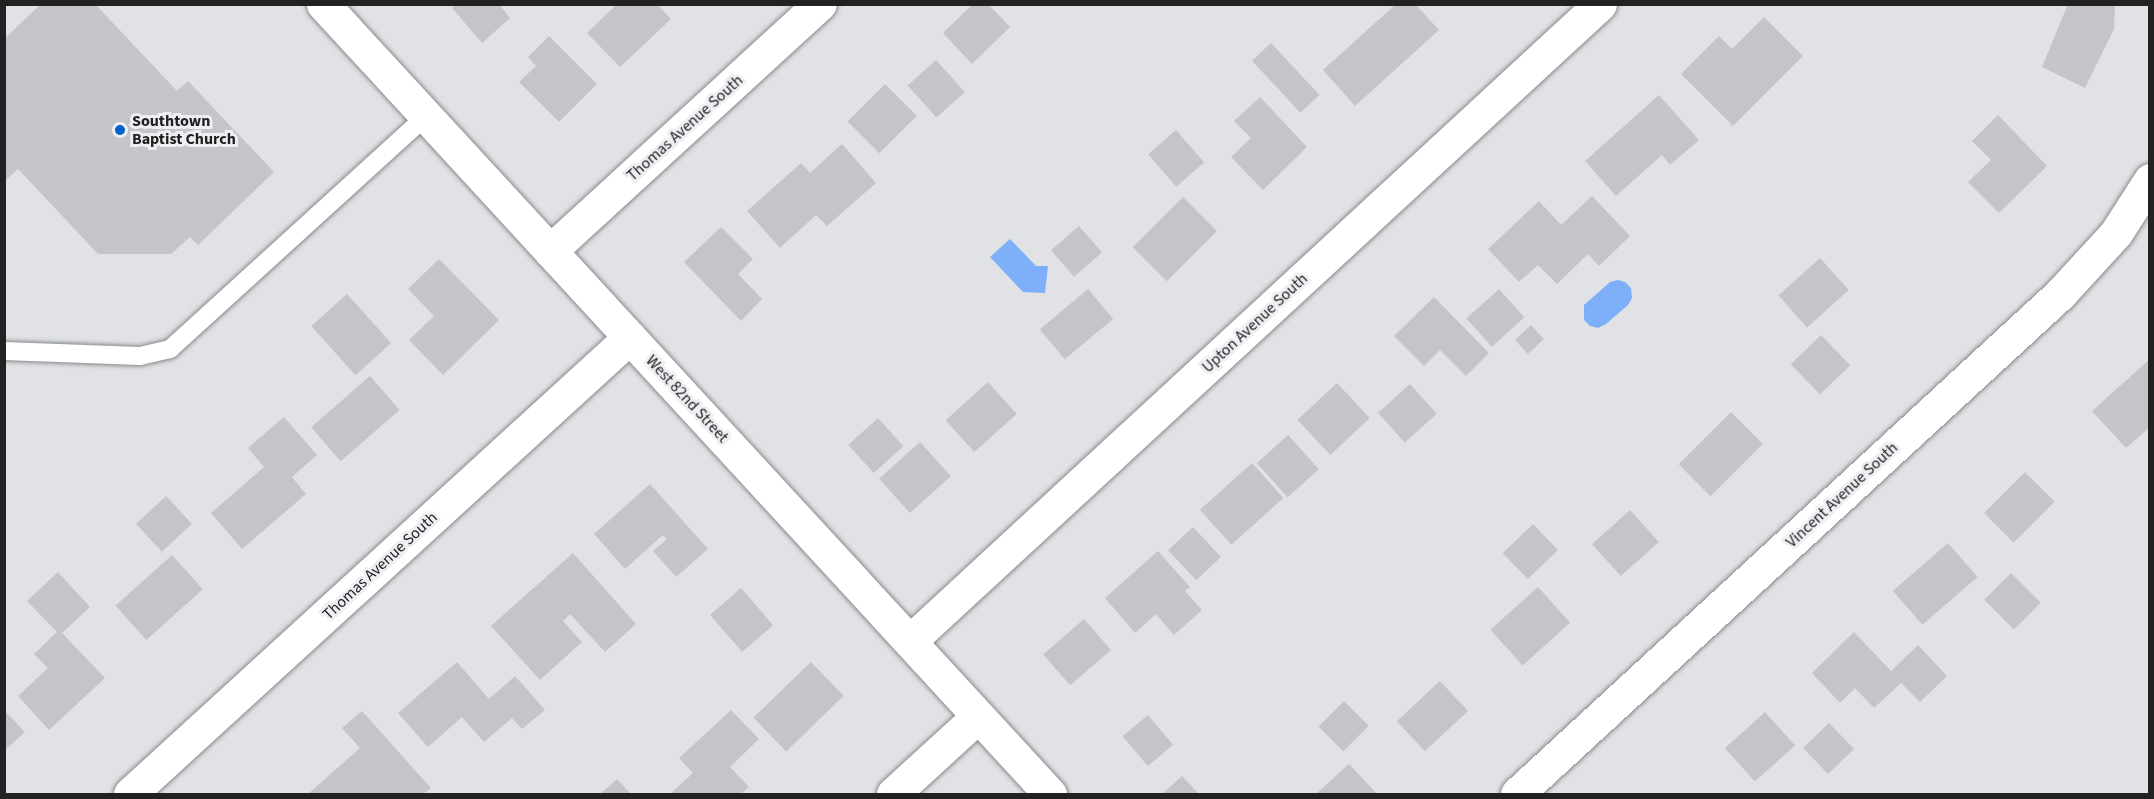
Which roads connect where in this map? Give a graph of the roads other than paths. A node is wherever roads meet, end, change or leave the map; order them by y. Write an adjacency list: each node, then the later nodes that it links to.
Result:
1 (323, 4): 4 (street, West 82nd Street)
2 (820, 4): 6 (street, Thomas Avenue South)
3 (1600, 4): 9 (street, Upton Avenue South)
4 (426, 116): 6 (street, West 82nd Street); 8 (lane)
5 (2150, 180): 14 (street, Vincent Avenue South)
6 (550, 251): 7 (street, West 82nd Street)
7 (630, 337): 9 (street, West 82nd Street); 11 (street, Thomas Avenue South)
8 (4, 351)
9 (910, 641): 10 (street, West 82nd Street)
10 (978, 716): 12 (street); 13 (street, West 82nd Street)
11 (130, 795)
12 (893, 795)
13 (1050, 795)
14 (1517, 795)

